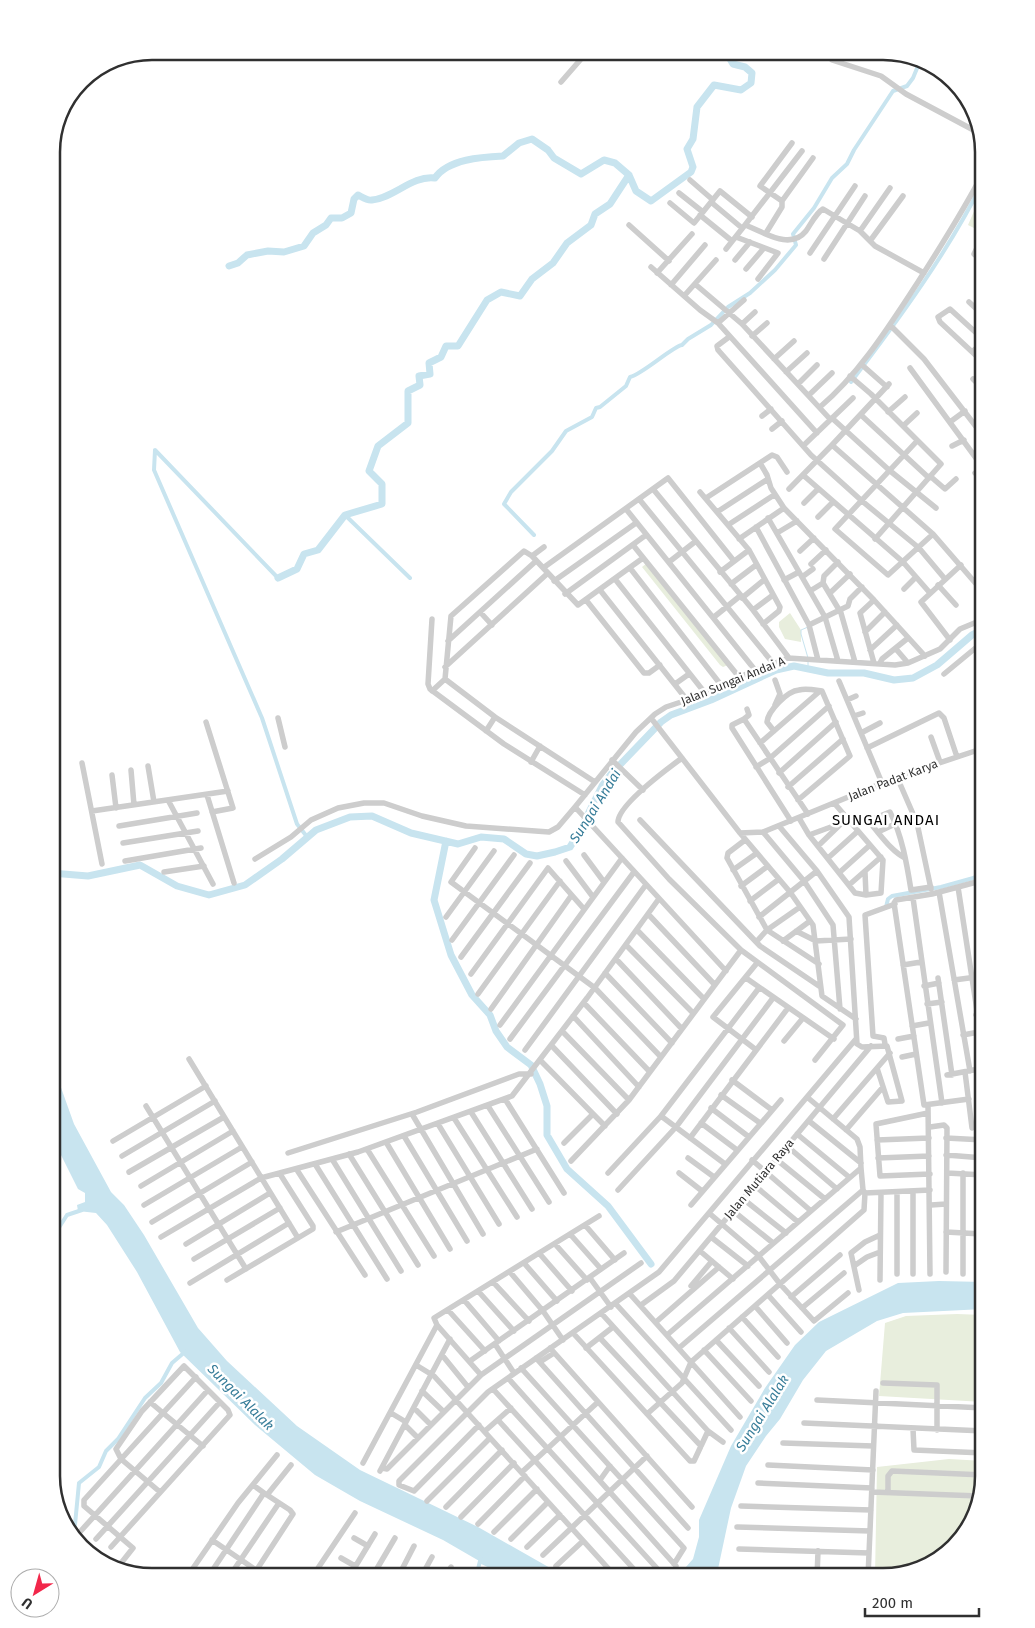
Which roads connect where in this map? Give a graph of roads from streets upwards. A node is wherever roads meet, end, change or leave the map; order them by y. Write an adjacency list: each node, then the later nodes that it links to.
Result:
1 (580, 60): 3 (street)
2 (832, 60): 4 (street)
3 (561, 82)
4 (972, 129)
5 (792, 143): 13 (street)
6 (802, 150): 13 (street)
7 (813, 158): 17 (street)
8 (690, 180): 16 (street)
9 (855, 186): 20 (street)
10 (890, 188): 25 (street)
11 (975, 188): 41 (street)
12 (679, 193): 19 (street)
13 (771, 193): 17 (street); 21 (street)
14 (865, 196): 22 (street)
15 (903, 196): 29 (street)
16 (712, 201): 19 (street); 21 (street); 24 (street)
17 (782, 201): 26 (street)
18 (670, 203): 19 (street)
19 (702, 214): 28 (street)
20 (834, 216): 22 (street); 26 (street); 34 (street)
21 (752, 217): 24 (street)
22 (846, 223): 25 (street); 35 (street)
23 (629, 225): 38 (street)
24 (744, 227): 26 (street); 28 (street)
25 (860, 231): 29 (street)
26 (766, 232)
27 (692, 234): 38 (street)
28 (734, 239): 30 (street); 33 (street)
29 (870, 241): 41 (street)
30 (750, 242): 32 (street); 37 (street)
31 (705, 245): 45 (street)
32 (764, 248): 40 (street); 43 (street)
33 (726, 249)
34 (810, 253)
35 (824, 259)
36 (716, 260): 44 (street)
37 (735, 260)
38 (669, 261): 42 (street)
39 (650, 267): 42 (street)
40 (746, 269)
41 (924, 273): 55 (street)
42 (657, 274): 45 (street)
43 (758, 279)
44 (695, 284): 46 (street); 50 (street)
45 (671, 285): 46 (street)
46 (684, 296): 52 (street)
47 (744, 300): 50 (street)
48 (969, 302): 49 (street)
49 (975, 308)
50 (726, 310): 52 (street); 54 (street)
51 (754, 312): 54 (street)
52 (717, 323): 58 (street)
53 (767, 323): 57 (street)
54 (742, 324): 57 (street)
55 (891, 326): 65 (street); 78 (street)
56 (975, 333): 61 (street)
57 (752, 336): 64 (street)
58 (729, 337): 77 (street); 90 (street)
59 (794, 341): 64 (street)
60 (975, 349): 61 (street)
61 (972, 352): 63 (street)
62 (807, 353): 68 (street)
63 (975, 355)
64 (774, 359): 68 (street)
65 (861, 364): 70 (street); 75 (street)
66 (817, 365): 71 (street)
67 (910, 368): 85 (street)
68 (786, 372): 71 (street)
69 (832, 373): 72 (street)
70 (850, 376): 75 (street); 76 (street)
71 (798, 384): 72 (street)
72 (809, 395): 76 (street)
73 (905, 397): 79 (street)
74 (853, 398): 83 (street)
75 (876, 400): 79 (street); 81 (street)
76 (820, 407): 83 (street)
77 (772, 409): 82 (street); 84 (street)
78 (965, 411): 85 (street); 86 (street)
79 (888, 412): 87 (street)
80 (917, 413): 87 (street)
81 (861, 415): 89 (street); 96 (street)
82 (762, 416)
83 (832, 419): 89 (street); 90 (street)
84 (782, 421): 88 (street); 93 (street)
85 (950, 422): 92 (street)
86 (975, 425)
87 (903, 426): 91 (street)
88 (772, 429)
89 (846, 431): 94 (street); 100 (street)
90 (817, 433): 93 (street)
91 (917, 440): 96 (street); 103 (street)
92 (964, 440): 95 (street); 98 (street)
93 (804, 445): 97 (street)
94 (832, 446): 97 (street); 106 (street)
95 (952, 446)
96 (904, 455): 100 (street); 103 (street)
97 (818, 460): 102 (street); 115 (street)
98 (975, 460)
99 (760, 463): 101 (street); 104 (street); 113 (street)
100 (889, 470): 106 (street); 111 (street)
101 (787, 472)
102 (803, 475): 108 (street); 109 (street)
103 (930, 477): 105 (street); 111 (street)
104 (768, 478): 112 (street); 122 (street)
105 (956, 479)
106 (876, 485): 115 (street); 119 (street)
107 (653, 489): 114 (street); 137 (street); 147 (street)
108 (789, 489)
109 (818, 489): 116 (street); 117 (street)
110 (700, 492): 113 (street)
111 (917, 492): 119 (street); 120 (street)
112 (774, 495): 118 (street); 129 (street)
113 (706, 498): 122 (street)
114 (639, 499): 121 (street); 144 (street)
115 (862, 501): 123 (street); 128 (street)
116 (833, 502): 123 (street); 124 (street)
117 (804, 503)
118 (784, 508): 125 (street); 126 (street)
119 (903, 508): 128 (street); 132 (street)
120 (936, 508)
121 (626, 509): 127 (street); 154 (street)
122 (717, 512): 129 (street)
123 (848, 516): 136 (street); 150 (street)
124 (818, 517)
125 (768, 518): 130 (street); 131 (street)
126 (797, 521): 131 (street); 134 (street)
127 (636, 523): 133 (street); 163 (street)
128 (889, 523): 136 (street); 140 (street)
129 (728, 525): 135 (street)
130 (756, 527): 135 (street); 162 (street)
131 (777, 533): 156 (street)
132 (933, 534): 140 (street); 152 (street)
133 (646, 535): 138 (street); 148 (street)
134 (814, 538): 142 (street); 143 (street)
135 (739, 539): 141 (street)
136 (875, 539): 150 (street)
137 (696, 541): 144 (street); 155 (street)
138 (633, 545): 145 (street); 174 (street)
139 (544, 547): 146 (street)
140 (919, 548): 150 (street); 160 (street)
141 (749, 550): 147 (street); 151 (street)
142 (826, 550): 149 (street); 156 (street)
143 (800, 551)
144 (682, 552): 148 (street); 179 (street)
145 (643, 558): 153 (street); 213 (street)
146 (534, 559): 154 (street); 184 (street); 196 (street)
147 (734, 561): 155 (street)
148 (669, 562): 185 (street)
149 (838, 562): 157 (street); 164 (street)
150 (903, 562): 158 (street)
151 (756, 565): 161 (street); 166 (street)
152 (961, 565): 160 (street); 165 (street)
153 (630, 568): 159 (street); 218 (street)
154 (545, 571): 163 (street); 190 (street)
155 (720, 572): 166 (street)
156 (801, 574): 162 (street); 171 (street)
157 (850, 574): 168 (street); 173 (street)
158 (916, 577): 169 (street); 172 (street)
159 (615, 579): 170 (street); 211 (street)
160 (945, 579): 167 (street)
161 (764, 580): 175 (street); 176 (street)
162 (784, 580): 192 (street)
163 (554, 581): 174 (street)
164 (824, 582): 171 (street); 173 (street)
165 (975, 582)
166 (731, 584): 176 (street)
167 (938, 585): 172 (street); 180 (street)
168 (862, 587): 178 (street); 182 (street)
169 (904, 589)
170 (600, 590): 177 (street); 208 (street)
171 (810, 591): 186 (street)
172 (930, 592): 195 (street)
173 (830, 593): 182 (street)
174 (565, 594): 177 (street)
175 (772, 595): 181 (street); 189 (street)
176 (741, 597): 179 (street); 181 (street)
177 (586, 600): 208 (street)
178 (874, 600): 183 (street); 193 (street)
179 (727, 606): 185 (street); 205 (street)
180 (956, 606)
181 (753, 610): 189 (street)
182 (840, 611): 186 (street); 204 (street)
183 (885, 612): 191 (street); 193 (street)
184 (481, 613): 190 (street); 196 (street)
185 (714, 617): 210 (street)
186 (826, 618): 192 (street); 203 (street)
187 (432, 620): 219 (street)
188 (975, 623): 195 (street, Jalan Sungai Andai A)
189 (763, 624): 201 (street)
190 (492, 625): 209 (street)
191 (897, 625): 194 (street); 199 (street)
192 (809, 626): 202 (street)
193 (865, 632): 199 (street)
194 (908, 638): 198 (street); 200 (street)
195 (950, 640): 200 (street, Jalan Sungai Andai A)
196 (448, 641): 209 (street)
197 (975, 648): 212 (street)
198 (896, 649): 206 (street); 207 (street)
199 (870, 650): 206 (street)
200 (925, 656): 207 (street, Jalan Sungai Andai A)
201 (789, 658): 202 (street, Jalan Sungai Andai A); 205 (street, Jalan Sungai Andai A)
202 (818, 660): 203 (street, Jalan Sungai Andai A)
203 (838, 661): 204 (street, Jalan Sungai Andai A)
204 (855, 662): 206 (street, Jalan Sungai Andai A)
205 (773, 663): 210 (street, Jalan Sungai Andai A)
206 (877, 663): 207 (street, Jalan Sungai Andai A)
207 (908, 663)
208 (660, 665): 217 (street)
209 (445, 667): 214 (street)
210 (755, 670): 213 (street, Jalan Sungai Andai A)
211 (690, 674): 217 (street); 221 (street)
212 (944, 674)
213 (739, 676): 218 (street, Jalan Sungai Andai A)
214 (444, 679): 219 (street); 230 (street)
215 (775, 680): 227 (street)
216 (839, 681): 224 (street)
217 (675, 684): 223 (street)
218 (721, 685): 221 (street, Jalan Sungai Andai A)
219 (432, 691): 237 (street)
220 (820, 691): 225 (street); 227 (street); 238 (street)
221 (705, 693): 223 (street, Jalan Sungai Andai A)
222 (856, 696): 224 (street)
223 (687, 700): 232 (street, Jalan Sungai Andai A)
224 (847, 700): 229 (street)
225 (829, 706): 235 (street); 249 (street)
226 (746, 709): 233 (street)
227 (772, 709): 238 (street)
228 (863, 713): 229 (street)
229 (854, 716): 239 (street)
230 (495, 717): 237 (street); 244 (street)
231 (278, 718): 243 (street)
232 (652, 719): 248 (street); 251 (street, Jalan Sungai Andai A)
233 (744, 719): 242 (street); 255 (street)
234 (206, 722): 264 (street)
235 (836, 722): 241 (street); 257 (street)
236 (880, 723): 239 (street)
237 (486, 730): 250 (street)
238 (774, 731): 242 (street)
239 (861, 733): 245 (street)
240 (931, 736): 252 (street)
241 (843, 739): 262 (street); 268 (street)
242 (760, 743): 249 (street)
243 (285, 746)
244 (540, 746): 250 (street); 260 (street)
245 (867, 748): 247 (street); 261 (street)
246 (975, 751): 247 (street, Jalan Padat Karya)
247 (956, 757): 252 (street, Jalan Padat Karya)
248 (682, 758): 263 (street); 290 (street)
249 (769, 759): 255 (street); 257 (street)
250 (531, 762): 266 (street)
251 (614, 762): 260 (street, Jalan Sungai Andai A); 263 (street)
252 (940, 762): 259 (street, Jalan Padat Karya)
253 (82, 764): 274 (street)
254 (148, 766): 269 (street)
255 (756, 767): 281 (street)
256 (131, 770): 271 (street)
257 (779, 773): 262 (street)
258 (112, 775): 273 (street)
259 (897, 777): 261 (street, Jalan Padat Karya); 330 (street)
260 (595, 782): 266 (street, Jalan Sungai Andai A)
261 (882, 783): 270 (street, Jalan Padat Karya)
262 (788, 787): 268 (street)
263 (643, 790): 362 (street)
264 (228, 791): 265 (street); 275 (street)
265 (207, 794): 267 (street); 275 (street)
266 (585, 795): 272 (street, Jalan Sungai Andai A)
267 (168, 800): 269 (street); 311 (street)
268 (798, 800): 277 (street)
269 (154, 802): 271 (street)
270 (835, 804): 277 (street, Jalan Padat Karya); 279 (street)
271 (134, 805): 273 (street)
272 (575, 807): 303 (street); 306 (street, Jalan Sungai Andai A)
273 (116, 808): 274 (street)
274 (92, 811): 310 (street)
275 (212, 812): 324 (street)
276 (197, 813): 284 (street)
277 (808, 814): 278 (street, Jalan Padat Karya)
278 (800, 818): 281 (street, Jalan Padat Karya); 291 (street)
279 (846, 819): 282 (street); 287 (street)
280 (640, 820): 356 (street)
281 (791, 821): 285 (street, Jalan Padat Karya)
282 (841, 824): 291 (street); 295 (street)
283 (895, 824): 289 (street); 289 (street); 305 (street)
284 (119, 826)
285 (780, 826): 288 (street, Jalan Padat Karya); 314 (street)
286 (198, 831): 293 (street)
287 (858, 831): 294 (street); 304 (street)
288 (763, 832): 290 (street, Jalan Padat Karya); 321 (street)
289 (878, 832): 305 (street)
290 (740, 833): 292 (street)
291 (809, 835): 295 (street)
292 (745, 840): 299 (street); 313 (street)
293 (123, 843)
294 (870, 845): 302 (street); 317 (street)
295 (818, 846): 304 (street)
296 (201, 848): 307 (street)
297 (475, 848): 331 (street)
298 (494, 851): 331 (street)
299 (757, 853): 312 (street); 313 (street)
300 (514, 854): 340 (street)
301 (584, 856): 322 (street)
302 (881, 857): 318 (street); 334 (street)
303 (622, 858): 316 (street); 322 (street)
304 (828, 858): 317 (street)
305 (905, 858): 330 (street)
306 (255, 859)
307 (125, 861)
308 (566, 861): 336 (street)
309 (530, 863): 344 (street)
310 (102, 864)
311 (204, 866): 315 (street); 325 (street)
312 (768, 866): 319 (street); 328 (street)
313 (733, 870): 328 (street)
314 (817, 871): 321 (street); 354 (street)
315 (164, 872)
316 (634, 872): 327 (street); 370 (street)
317 (840, 872): 326 (street)
318 (865, 872): 326 (street); 334 (street)
319 (779, 879): 332 (street); 339 (street)
320 (560, 881): 335 (street); 349 (street); 353 (street)
321 (804, 881): 332 (street); 359 (street)
322 (604, 882): 336 (street)
323 (975, 882): 329 (street)
324 (234, 883)
325 (214, 884)
326 (849, 885): 334 (street)
327 (645, 886): 338 (street); 374 (street)
328 (741, 886): 339 (street)
329 (958, 887): 333 (street); 377 (street)
330 (931, 890): 333 (street); 337 (street)
331 (464, 892): 340 (street); 346 (street)
332 (790, 892): 342 (street); 347 (street)
333 (939, 892): 378 (street)
334 (866, 895)
335 (571, 896): 343 (street); 360 (street)
336 (593, 897): 343 (street)
337 (913, 898): 341 (street); 366 (street)
338 (658, 900): 345 (street); 371 (street)
339 (750, 901): 347 (street)
340 (480, 902): 344 (street); 355 (street)
341 (894, 904): 369 (street); 416 (street)
342 (800, 907): 348 (street); 351 (street)
343 (584, 909): 363 (street)
344 (494, 912): 349 (street); 364 (street)
345 (648, 914): 350 (street); 379 (street)
346 (446, 917)
347 (759, 917): 351 (street)
348 (810, 920): 352 (street); 358 (street)
349 (508, 923): 353 (street); 373 (street)
350 (637, 930): 361 (street); 387 (street)
351 (767, 930): 356 (street); 357 (street)
352 (796, 931): 357 (street); 358 (street)
353 (521, 934): 360 (street); 384 (street)
354 (851, 939): 359 (street); 399 (street)
355 (452, 940)
356 (757, 941): 380 (street)
357 (783, 941): 368 (street)
358 (816, 941): 359 (street); 368 (street)
359 (835, 941): 395 (street)
360 (535, 945): 363 (street); 394 (street)
361 (626, 945): 365 (street); 396 (street)
362 (740, 950): 367 (street); 371 (street)
363 (550, 955): 370 (street); 401 (street)
364 (461, 957)
365 (616, 959): 372 (street); 404 (street)
366 (921, 962): 369 (street); 381 (street)
367 (757, 963): 376 (street); 391 (street)
368 (819, 964): 380 (street)
369 (903, 965): 402 (street)
370 (565, 966): 374 (street); 412 (street)
371 (726, 971): 379 (street)
372 (605, 973): 382 (street); 415 (street)
373 (471, 974)
374 (579, 976): 382 (street); 420 (street)
375 (975, 977): 377 (street)
376 (746, 978): 383 (street); 403 (street)
377 (971, 978): 378 (street); 393 (street)
378 (954, 980): 407 (street)
379 (715, 985): 387 (street)
380 (819, 986): 385 (street)
381 (924, 986): 388 (street); 390 (street)
382 (595, 988): 389 (street); 424 (street)
383 (759, 988): 386 (street); 403 (street)
384 (478, 994)
385 (822, 996): 391 (street); 395 (street)
386 (773, 998): 392 (street); 409 (street)
387 (704, 999): 396 (street)
388 (942, 1002): 390 (street); 432 (street)
389 (584, 1003): 397 (street); 431 (street)
390 (927, 1004): 400 (street)
391 (815, 1005): 410 (street)
392 (788, 1008): 398 (street); 419 (street)
393 (975, 1008)
394 (491, 1009)
395 (840, 1009): 399 (street)
396 (693, 1013): 404 (street)
397 (573, 1016): 405 (street); 435 (street)
398 (803, 1018): 410 (street); 414 (street)
399 (856, 1019): 411 (street)
400 (929, 1023): 402 (street); 444 (street)
401 (500, 1024)
402 (912, 1026): 408 (street)
403 (727, 1028): 409 (street); 456 (street)
404 (682, 1029): 415 (street)
405 (562, 1031): 417 (street); 441 (street)
406 (975, 1032): 407 (street)
407 (964, 1035): 432 (street)
408 (914, 1036): 413 (street); 422 (street)
409 (741, 1038): 419 (street); 466 (street)
410 (834, 1038): 426 (street)
411 (856, 1039): 418 (street); 438 (street)
412 (510, 1040)
413 (898, 1040)
414 (784, 1041)
415 (672, 1043): 424 (street)
416 (885, 1044): 418 (street); 421 (street)
417 (551, 1045): 427 (street); 455 (street)
418 (872, 1046): 449 (street, Jalan Mutiara Raya)
419 (755, 1049): 433 (street)
420 (525, 1050)
421 (890, 1053): 428 (street); 436 (street)
422 (916, 1054): 423 (street); 445 (street)
423 (902, 1057)
424 (661, 1058): 431 (street)
425 (189, 1059): 434 (street)
426 (815, 1060)
427 (539, 1061): 430 (street); 454 (street)
428 (877, 1068): 436 (street); 460 (street)
429 (975, 1070): 432 (street)
430 (532, 1072): 439 (street); 453 (street)
431 (650, 1072): 435 (street)
432 (967, 1072): 440 (street)
433 (732, 1080): 437 (street); 450 (street)
434 (206, 1086): 443 (street); 457 (street)
435 (639, 1087): 441 (street)
436 (883, 1087): 470 (street)
437 (722, 1095): 448 (street); 464 (street)
438 (806, 1097): 449 (street); 501 (street)
439 (505, 1099): 447 (street); 488 (street)
440 (969, 1099): 444 (street); 468 (street)
441 (629, 1100): 455 (street)
442 (781, 1100): 450 (street)
443 (214, 1101): 458 (street); 472 (street)
444 (942, 1103): 445 (street)
445 (928, 1105): 452 (street)
446 (146, 1106): 457 (street)
447 (488, 1106): 451 (street); 495 (street)
448 (712, 1108): 462 (street); 475 (street)
449 (820, 1108): 460 (street); 461 (street, Jalan Mutiara Raya)
450 (772, 1110): 464 (street)
451 (471, 1112): 459 (street); 505 (street)
452 (928, 1113): 467 (street); 479 (street)
453 (412, 1114): 469 (street); 490 (street)
454 (593, 1114): 465 (street); 483 (street)
455 (617, 1114): 465 (street)
456 (661, 1116): 466 (street); 515 (street)
457 (153, 1117): 472 (street); 481 (street)
458 (224, 1117): 471 (street); 485 (street)
459 (454, 1118): 463 (street); 510 (street)
460 (833, 1119): 470 (street)
461 (809, 1121): 473 (street, Jalan Mutiara Raya); 508 (street)
462 (701, 1123): 476 (street); 489 (street)
463 (438, 1124): 469 (street); 520 (street)
464 (760, 1124): 475 (street)
465 (605, 1126): 502 (street)
466 (676, 1127): 476 (street); 530 (street)
467 (930, 1127): 477 (street); 478 (street)
468 (972, 1128)
469 (420, 1130): 474 (street); 525 (street)
470 (846, 1130): 508 (street)
471 (233, 1131): 486 (street); 503 (street)
472 (162, 1132): 485 (street); 493 (street)
473 (797, 1134): 484 (street, Jalan Mutiara Raya); 522 (street)
474 (404, 1136): 482 (street); 529 (street)
475 (749, 1136): 489 (street)
476 (690, 1138): 507 (street)
477 (929, 1138): 479 (street); 494 (street)
478 (946, 1138): 480 (street); 492 (street)
479 (877, 1140): 498 (street)
480 (975, 1140)
481 (113, 1141)
482 (386, 1142): 487 (street); 540 (street)
483 (564, 1143)
484 (787, 1146): 500 (street, Jalan Mutiara Raya); 528 (street)
485 (171, 1147): 503 (street); 511 (street)
486 (242, 1147): 504 (street); 523 (street)
487 (367, 1149): 491 (street); 544 (street)
488 (536, 1149): 495 (street); 537 (street)
489 (737, 1150): 507 (street)
490 (288, 1153)
491 (349, 1154): 499 (street); 554 (street)
492 (946, 1155): 496 (street); 513 (street)
493 (122, 1156)
494 (930, 1156): 498 (street); 517 (street)
495 (518, 1157): 505 (street); 543 (street)
496 (975, 1157)
497 (688, 1158): 521 (street)
498 (878, 1158): 517 (street)
499 (332, 1159): 506 (street); 558 (street)
500 (776, 1159): 512 (street, Jalan Mutiara Raya); 542 (street)
501 (752, 1160): 512 (street); 555 (street)
502 (571, 1161)
503 (181, 1162): 523 (street); 527 (street)
504 (252, 1162): 524 (street); 535 (street)
505 (503, 1162): 510 (street); 551 (street)
506 (314, 1164): 509 (street); 566 (street)
507 (725, 1164): 521 (street)
508 (861, 1166): 522 (street); 533 (street)
509 (297, 1170): 514 (street); 567 (street)
510 (487, 1170): 520 (street); 557 (street)
511 (129, 1172)
512 (765, 1172): 526 (street, Jalan Mutiara Raya); 553 (street)
513 (947, 1173): 518 (street); 545 (street)
514 (280, 1174): 524 (street); 577 (street)
515 (608, 1174)
516 (679, 1174): 532 (street)
517 (930, 1174): 531 (street)
518 (963, 1174): 519 (street); 570 (street)
519 (975, 1175)
520 (470, 1176): 525 (street); 563 (street)
521 (714, 1177): 532 (street)
522 (850, 1177): 528 (street)
523 (190, 1178): 535 (street); 546 (street)
524 (260, 1178): 536 (street); 550 (street)
525 (452, 1184): 529 (street); 571 (street)
526 (754, 1185): 541 (street, Jalan Mutiara Raya); 560 (street)
527 (141, 1186)
528 (837, 1189): 542 (street)
529 (436, 1190): 540 (street); 579 (street)
530 (618, 1190)
531 (930, 1190): 534 (street); 548 (street)
532 (702, 1191): 547 (street)
533 (864, 1191): 538 (street); 603 (street); 620 (street)
534 (913, 1191): 539 (street); 609 (street)
535 (199, 1193): 550 (street); 559 (street)
536 (270, 1193): 549 (street); 564 (street)
537 (564, 1193)
538 (880, 1193): 539 (street); 574 (street)
539 (897, 1193): 608 (street)
540 (418, 1198): 544 (street); 583 (street)
541 (742, 1198): 552 (street, Jalan Mutiara Raya); 569 (street)
542 (825, 1199): 553 (street)
543 (549, 1202)
544 (402, 1204): 554 (street); 590 (street)
545 (946, 1204): 548 (street); 568 (street)
546 (144, 1205)
547 (691, 1205)
548 (931, 1205): 610 (street)
549 (280, 1208): 561 (street); 578 (street)
550 (208, 1209): 564 (street); 575 (street)
551 (532, 1209)
552 (732, 1210): 562 (street, Jalan Mutiara Raya); 580 (street)
553 (811, 1211): 560 (street)
554 (385, 1212): 558 (street); 597 (street)
555 (709, 1213): 562 (street); 626 (street)
556 (600, 1216): 565 (street)
557 (517, 1217)
558 (368, 1218): 566 (street); 604 (street)
559 (152, 1222)
560 (798, 1222): 569 (street)
561 (289, 1223): 577 (street); 588 (street)
562 (722, 1223): 576 (street, Jalan Mutiara Raya); 591 (street)
563 (499, 1224)
564 (218, 1225): 578 (street); 581 (street)
565 (584, 1225): 572 (street); 593 (street)
566 (351, 1226): 567 (street); 614 (street)
567 (336, 1232): 612 (street)
568 (946, 1232): 570 (street); 606 (street)
569 (786, 1233): 580 (street)
570 (962, 1233): 573 (street); 611 (street)
571 (483, 1234)
572 (570, 1234): 582 (street); 602 (street)
573 (975, 1234)
574 (880, 1235): 585 (street); 599 (street)
575 (161, 1237)
576 (711, 1237): 584 (street, Jalan Mutiara Raya); 598 (street)
577 (298, 1238): 601 (street)
578 (227, 1239): 588 (street); 592 (street)
579 (467, 1241)
580 (773, 1243): 591 (street)
581 (186, 1244)
582 (555, 1244): 586 (street); 615 (street)
583 (450, 1249)
584 (700, 1251): 594 (street); 633 (street, Jalan Mutiara Raya)
585 (880, 1252): 599 (street); 617 (street)
586 (539, 1253): 595 (street); 624 (street)
587 (624, 1253): 593 (street)
588 (236, 1254): 601 (street); 619 (street)
589 (840, 1254): 629 (street)
590 (434, 1256)
591 (758, 1256): 598 (street); 603 (street)
592 (194, 1259)
593 (615, 1260): 602 (street)
594 (712, 1261): 600 (street); 621 (street)
595 (524, 1263): 605 (street); 631 (street)
596 (641, 1263): 625 (street)
597 (418, 1265)
598 (748, 1266): 613 (street)
599 (854, 1266): 622 (street)
600 (719, 1267): 613 (street); 641 (street)
601 (246, 1269): 616 (street)
602 (601, 1269): 615 (street)
603 (768, 1270): 620 (street); 657 (street)
604 (401, 1271)
605 (510, 1272): 618 (street); 637 (street)
606 (946, 1272)
607 (844, 1273): 635 (street)
608 (897, 1274)
609 (913, 1274)
610 (930, 1274)
611 (963, 1274)
612 (365, 1276)
613 (734, 1278): 649 (street)
614 (387, 1279)
615 (588, 1279): 624 (street); 625 (street)
616 (227, 1280)
617 (880, 1280)
618 (493, 1282): 623 (street); 640 (street)
619 (190, 1283)
620 (780, 1284): 628 (street); 629 (street)
621 (691, 1286)
622 (859, 1290)
623 (478, 1291): 630 (street); 646 (street)
624 (572, 1291): 631 (street)
625 (601, 1292): 632 (street); 643 (street)
626 (629, 1293): 632 (street); 633 (street)
627 (848, 1293): 635 (street)
628 (768, 1295): 634 (street); 647 (street)
629 (791, 1297): 635 (street)
630 (464, 1300): 636 (street); 654 (street)
631 (557, 1301): 637 (street)
632 (613, 1305): 638 (street); 675 (street)
633 (640, 1306): 641 (street)
634 (755, 1306): 639 (street); 655 (street)
635 (802, 1308)
636 (448, 1310): 642 (street); 659 (street)
637 (543, 1311): 640 (street); 643 (street)
638 (602, 1313): 644 (street); 648 (street)
639 (742, 1317): 645 (street); 662 (street)
640 (529, 1320): 646 (street)
641 (656, 1322): 649 (street)
642 (437, 1325): 651 (street); 667 (street)
643 (552, 1325): 652 (street); 663 (street)
644 (614, 1328): 650 (street); 683 (street)
645 (729, 1328): 653 (street); 669 (street)
646 (514, 1331): 654 (street)
647 (801, 1332)
648 (573, 1333): 652 (street); 656 (street)
649 (667, 1335): 657 (street)
650 (600, 1338): 656 (street); 691 (street)
651 (450, 1339): 661 (street); 665 (street)
652 (563, 1340): 660 (street)
653 (716, 1340): 658 (street); 677 (street)
654 (497, 1343): 659 (street); 663 (street)
655 (787, 1343)
656 (586, 1348): 701 (street)
657 (679, 1348): 666 (street)
658 (704, 1350): 666 (street); 689 (street)
659 (485, 1351): 665 (street)
660 (552, 1351): 664 (street); 688 (street)
661 (442, 1355): 671 (street); 678 (street)
662 (778, 1357)
663 (505, 1359): 670 (street); 672 (street)
664 (538, 1360): 668 (street); 700 (street)
665 (470, 1362): 672 (street)
666 (691, 1362): 675 (street); 702 (street)
667 (416, 1365): 671 (street); 699 (street)
668 (521, 1368): 670 (street); 709 (street)
669 (769, 1372)
670 (514, 1373): 674 (street)
671 (431, 1374): 681 (street); 684 (street)
672 (481, 1375): 678 (street)
673 (196, 1377): 680 (street); 686 (street); 698 (street)
674 (508, 1378): 679 (street); 720 (street)
675 (684, 1379): 683 (street); 713 (street)
676 (883, 1383): 692 (street)
677 (759, 1386)
678 (468, 1387): 684 (street)
679 (493, 1389): 694 (street); 697 (street)
680 (208, 1390): 687 (street); 706 (street)
681 (422, 1391): 693 (street); 696 (street)
682 (876, 1391): 690 (street)
683 (673, 1392): 691 (street); 712 (street)
684 (455, 1399): 696 (street); 697 (street)
685 (817, 1400): 690 (street)
686 (150, 1402): 698 (street); 731 (street)
687 (220, 1402): 717 (street); 723 (street)
688 (598, 1402): 700 (street); 730 (street)
689 (750, 1402)
690 (874, 1402): 692 (street); 710 (street)
691 (659, 1403): 701 (street); 724 (street)
692 (937, 1407): 695 (street); 714 (street)
693 (414, 1408): 704 (street); 707 (street)
694 (511, 1408): 703 (street); 727 (street)
695 (975, 1408)
696 (444, 1412): 707 (street)
697 (467, 1412): 708 (street); 708 (street)
698 (163, 1413): 706 (street); 731 (street)
699 (391, 1413): 704 (street); 733 (street)
700 (586, 1414): 709 (street); 738 (street)
701 (646, 1414): 724 (street)
702 (740, 1417)
703 (498, 1420): 716 (street); 732 (street)
704 (405, 1423): 718 (street); 718 (street)
705 (804, 1423): 710 (street)
706 (176, 1424): 717 (street); 739 (street)
707 (431, 1424): 718 (street)
708 (479, 1425): 716 (street)
709 (573, 1426): 720 (street); 737 (street)
710 (874, 1426): 711 (street); 725 (street)
711 (913, 1429): 714 (street); 728 (street)
712 (708, 1430): 721 (street); 724 (street)
713 (731, 1430)
714 (937, 1430): 715 (street)
715 (975, 1431)
716 (485, 1432): 719 (street)
717 (190, 1435): 723 (street); 745 (street)
718 (418, 1438)
719 (490, 1438): 726 (street); 755 (street)
720 (560, 1438): 727 (street); 744 (street)
721 (723, 1442)
722 (783, 1443): 725 (street)
723 (203, 1446): 751 (street)
724 (701, 1446)
725 (873, 1446): 740 (street)
726 (502, 1450): 734 (street); 760 (street)
727 (548, 1450): 732 (street); 757 (street)
728 (975, 1453)
729 (277, 1455): 747 (street)
730 (647, 1456): 738 (street); 761 (street)
731 (122, 1458): 739 (street); 764 (street)
732 (536, 1461): 741 (street); 766 (street)
733 (364, 1463)
734 (514, 1463): 741 (street); 767 (street)
735 (291, 1465): 753 (street)
736 (768, 1465): 740 (street)
737 (610, 1466): 743 (street); 744 (street)
738 (635, 1468): 743 (street); 772 (street)
739 (134, 1470): 745 (street); 764 (street)
740 (872, 1470): 749 (street)
741 (524, 1474): 748 (street); 768 (street)
742 (975, 1475): 752 (street)
743 (622, 1479): 750 (street); 750 (street)
744 (600, 1480): 750 (street)
745 (147, 1481): 751 (street); 769 (street)
746 (758, 1483): 749 (street)
747 (253, 1485): 753 (street); 782 (street)
748 (537, 1489): 756 (street); 774 (street)
749 (872, 1490): 752 (street); 762 (street)
750 (610, 1491): 757 (street)
751 (160, 1492): 777 (street)
752 (888, 1492): 754 (street)
753 (266, 1494): 758 (street); 789 (street)
754 (973, 1496)
755 (427, 1501)
756 (548, 1502): 765 (street); 781 (street)
757 (597, 1502): 766 (street); 810 (street)
758 (279, 1503): 795 (street); 803 (street)
759 (741, 1506): 762 (street)
760 (446, 1507)
761 (692, 1507)
762 (871, 1510): 773 (street)
763 (355, 1513): 804 (street)
764 (94, 1515): 769 (street); 775 (street)
765 (560, 1515): 770 (street); 787 (street)
766 (584, 1515): 770 (street); 809 (street)
767 (461, 1517)
768 (478, 1524)
769 (107, 1526): 777 (street); 780 (street)
770 (571, 1527): 783 (street); 792 (street)
771 (737, 1527): 773 (street)
772 (688, 1528)
773 (870, 1531): 791 (street)
774 (494, 1532)
775 (79, 1533)
776 (375, 1534): 784 (street)
777 (120, 1537): 786 (street); 796 (street)
778 (354, 1538): 784 (street)
779 (395, 1538): 805 (street)
780 (96, 1539)
781 (511, 1539)
782 (212, 1540): 789 (street); 799 (street)
783 (583, 1541): 798 (street); 808 (street)
784 (368, 1546): 797 (street)
785 (414, 1546): 806 (street)
786 (110, 1547)
787 (528, 1547)
788 (740, 1549): 790 (street)
789 (226, 1550): 795 (street); 800 (street)
790 (818, 1552): 791 (street); 811 (street)
791 (869, 1553): 812 (street)
792 (543, 1555)
793 (432, 1557): 807 (street)
794 (341, 1558): 797 (street)
795 (240, 1559): 801 (street); 802 (street)
796 (122, 1563)
797 (355, 1566)
798 (556, 1566)
799 (193, 1568)
800 (214, 1568)
801 (234, 1568)
802 (253, 1568)
803 (257, 1568)
804 (318, 1568)
805 (377, 1568)
806 (403, 1568)
807 (426, 1568)
808 (608, 1568)
809 (633, 1568)
810 (657, 1568)
811 (817, 1568)
812 (868, 1568)

